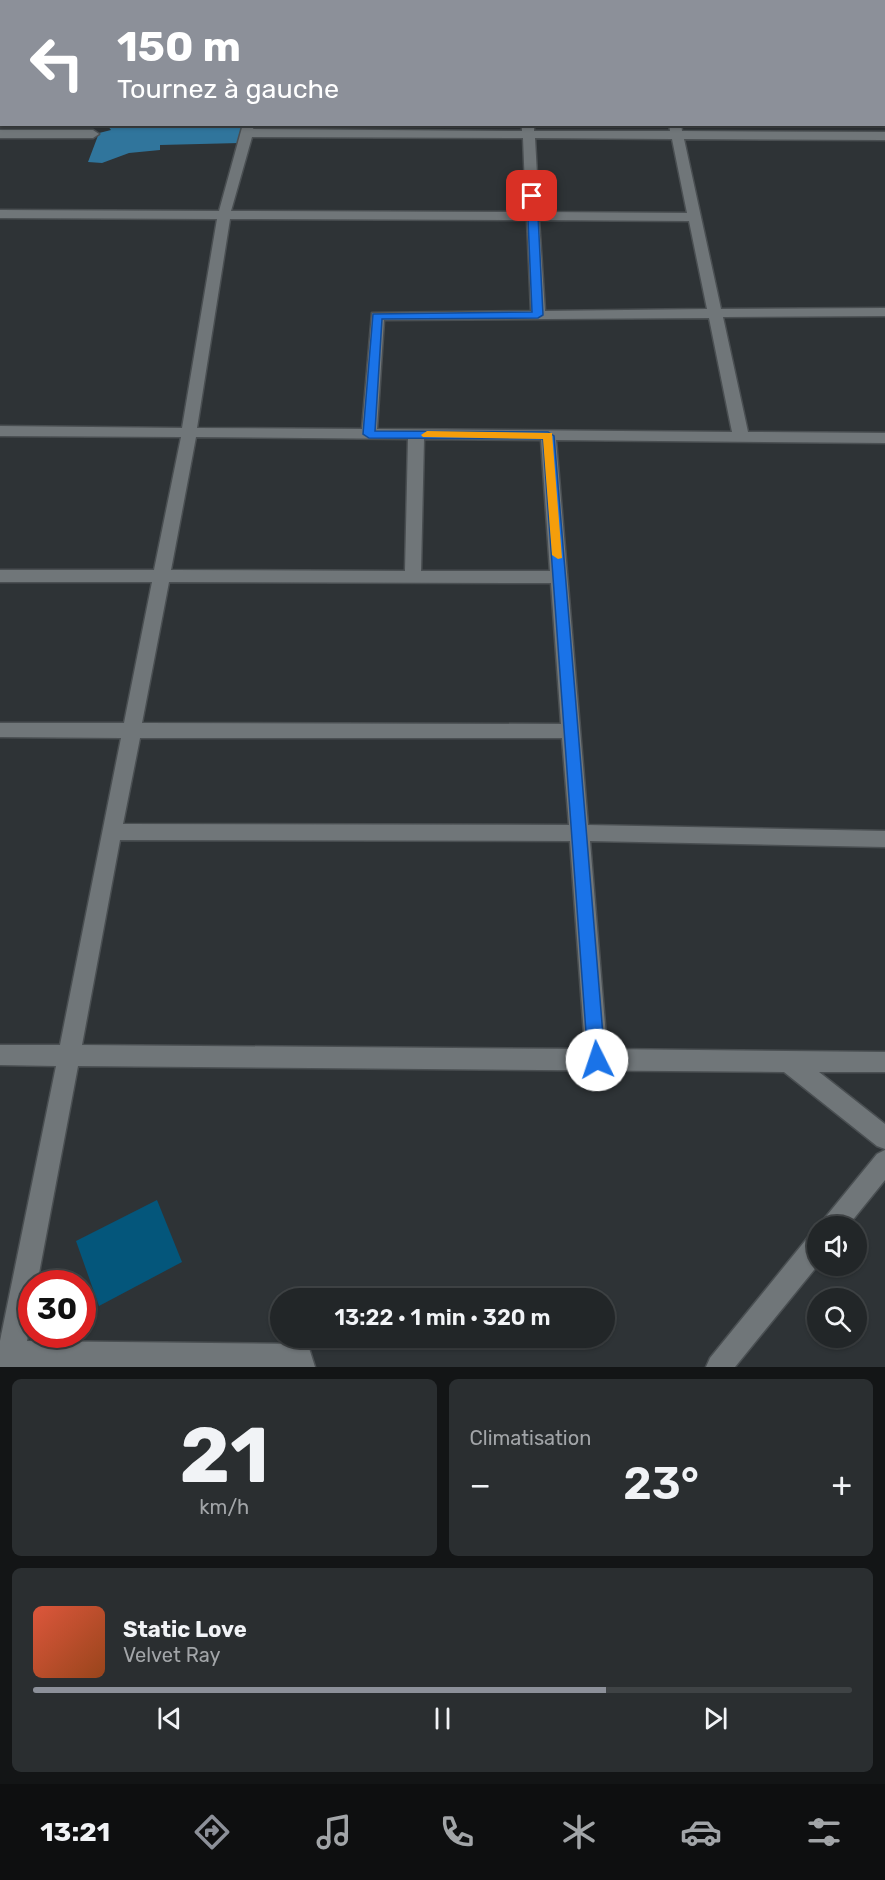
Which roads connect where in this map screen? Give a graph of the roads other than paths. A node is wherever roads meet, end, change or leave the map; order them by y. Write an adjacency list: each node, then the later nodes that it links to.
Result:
1 (248, 129): 2 (street); 8 (street)
2 (529, 129): 3 (street); 9 (street)
3 (676, 130): 6 (street); 10 (street)
4 (0, 134): 5 (street)
5 (93, 134)
6 (885, 136)
7 (0, 214): 8 (street)
8 (224, 215): 9 (street); 15 (street)
9 (533, 216): 10 (street); 13 (street)
10 (694, 217): 12 (street)
11 (885, 312): 12 (street)
12 (715, 314): 13 (street); 19 (street)
13 (538, 315): 16 (street)
14 (0, 431): 15 (street)
15 (189, 433): 16 (street); 22 (street)
16 (369, 434): 17 (street)
17 (416, 435): 18 (street); 23 (street)
18 (548, 436): 19 (street); 24 (street)
19 (741, 437): 20 (street)
20 (885, 438)
21 (0, 576): 22 (street)
22 (162, 576): 23 (street); 26 (street)
23 (413, 576): 24 (street)
24 (560, 577): 27 (street)
25 (0, 729): 26 (street)
26 (132, 730): 27 (street); 28 (street)
27 (572, 731): 29 (street)
28 (113, 832): 29 (street); 32 (street)
29 (579, 833): 30 (street); 33 (street)
30 (885, 839)
31 (0, 1055): 32 (street)
32 (70, 1055): 33 (street); 40 (street)
33 (597, 1060): 34 (street)
34 (788, 1061): 35 (street); 36 (street)
35 (885, 1062)
36 (885, 1138)
37 (885, 1162): 38 (street)
38 (841, 1216)
39 (807, 1259): 42 (street)
40 (7, 1358): 41 (street)
41 (302, 1367)
42 (719, 1367)

